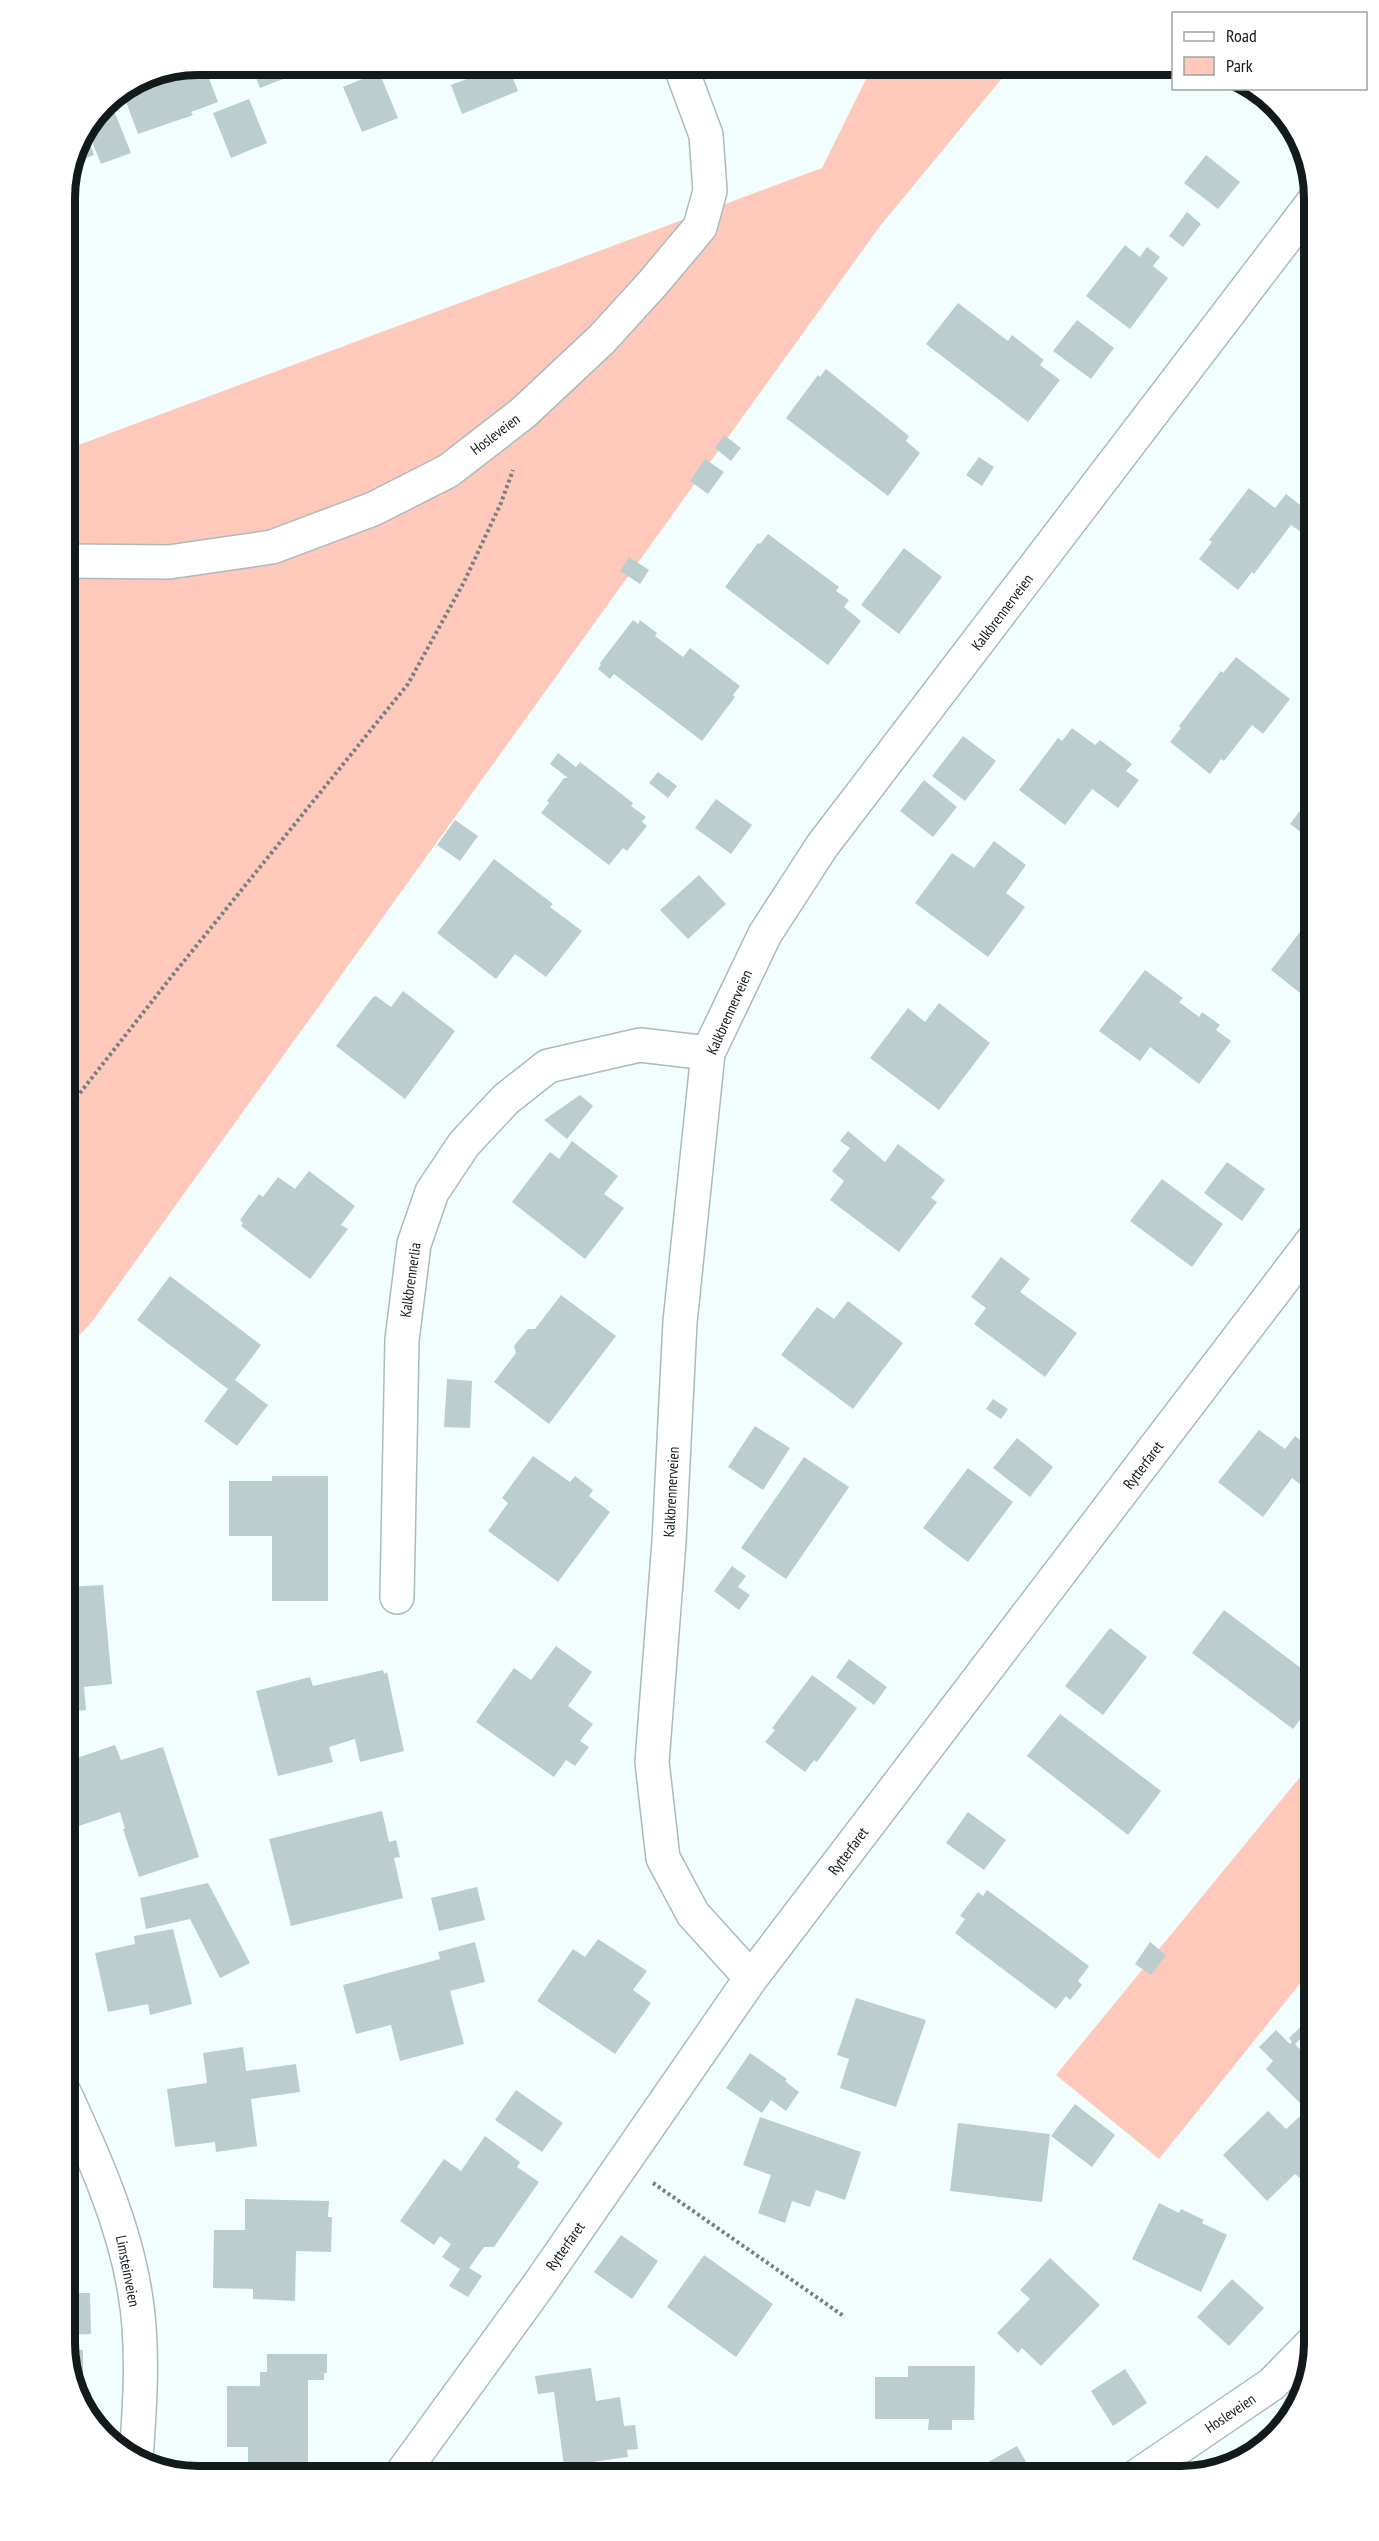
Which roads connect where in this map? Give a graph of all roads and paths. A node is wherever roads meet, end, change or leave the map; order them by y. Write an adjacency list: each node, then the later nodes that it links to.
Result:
1 (684, 75): 3 (street, Hosleveien)
2 (1304, 214): 5 (street, Kalkbrennerveien)
3 (523, 414): 4 (street, Hosleveien); 6 (path)
4 (75, 561)
5 (708, 1053): 8 (street, Kalkbrennerlia); 9 (street, Kalkbrennerveien)
6 (75, 1099)
7 (1304, 1252): 9 (street, Rytterfaret)
8 (397, 1597)
9 (751, 1978): 11 (street, Rytterfaret)
10 (75, 2120): 14 (street, Limsteinveien)
11 (623, 2162): 12 (path); 15 (street, Rytterfaret)
12 (845, 2316)
13 (1304, 2351): 16 (street, Hosleveien)
14 (137, 2450)
15 (407, 2466)
16 (1152, 2466)

